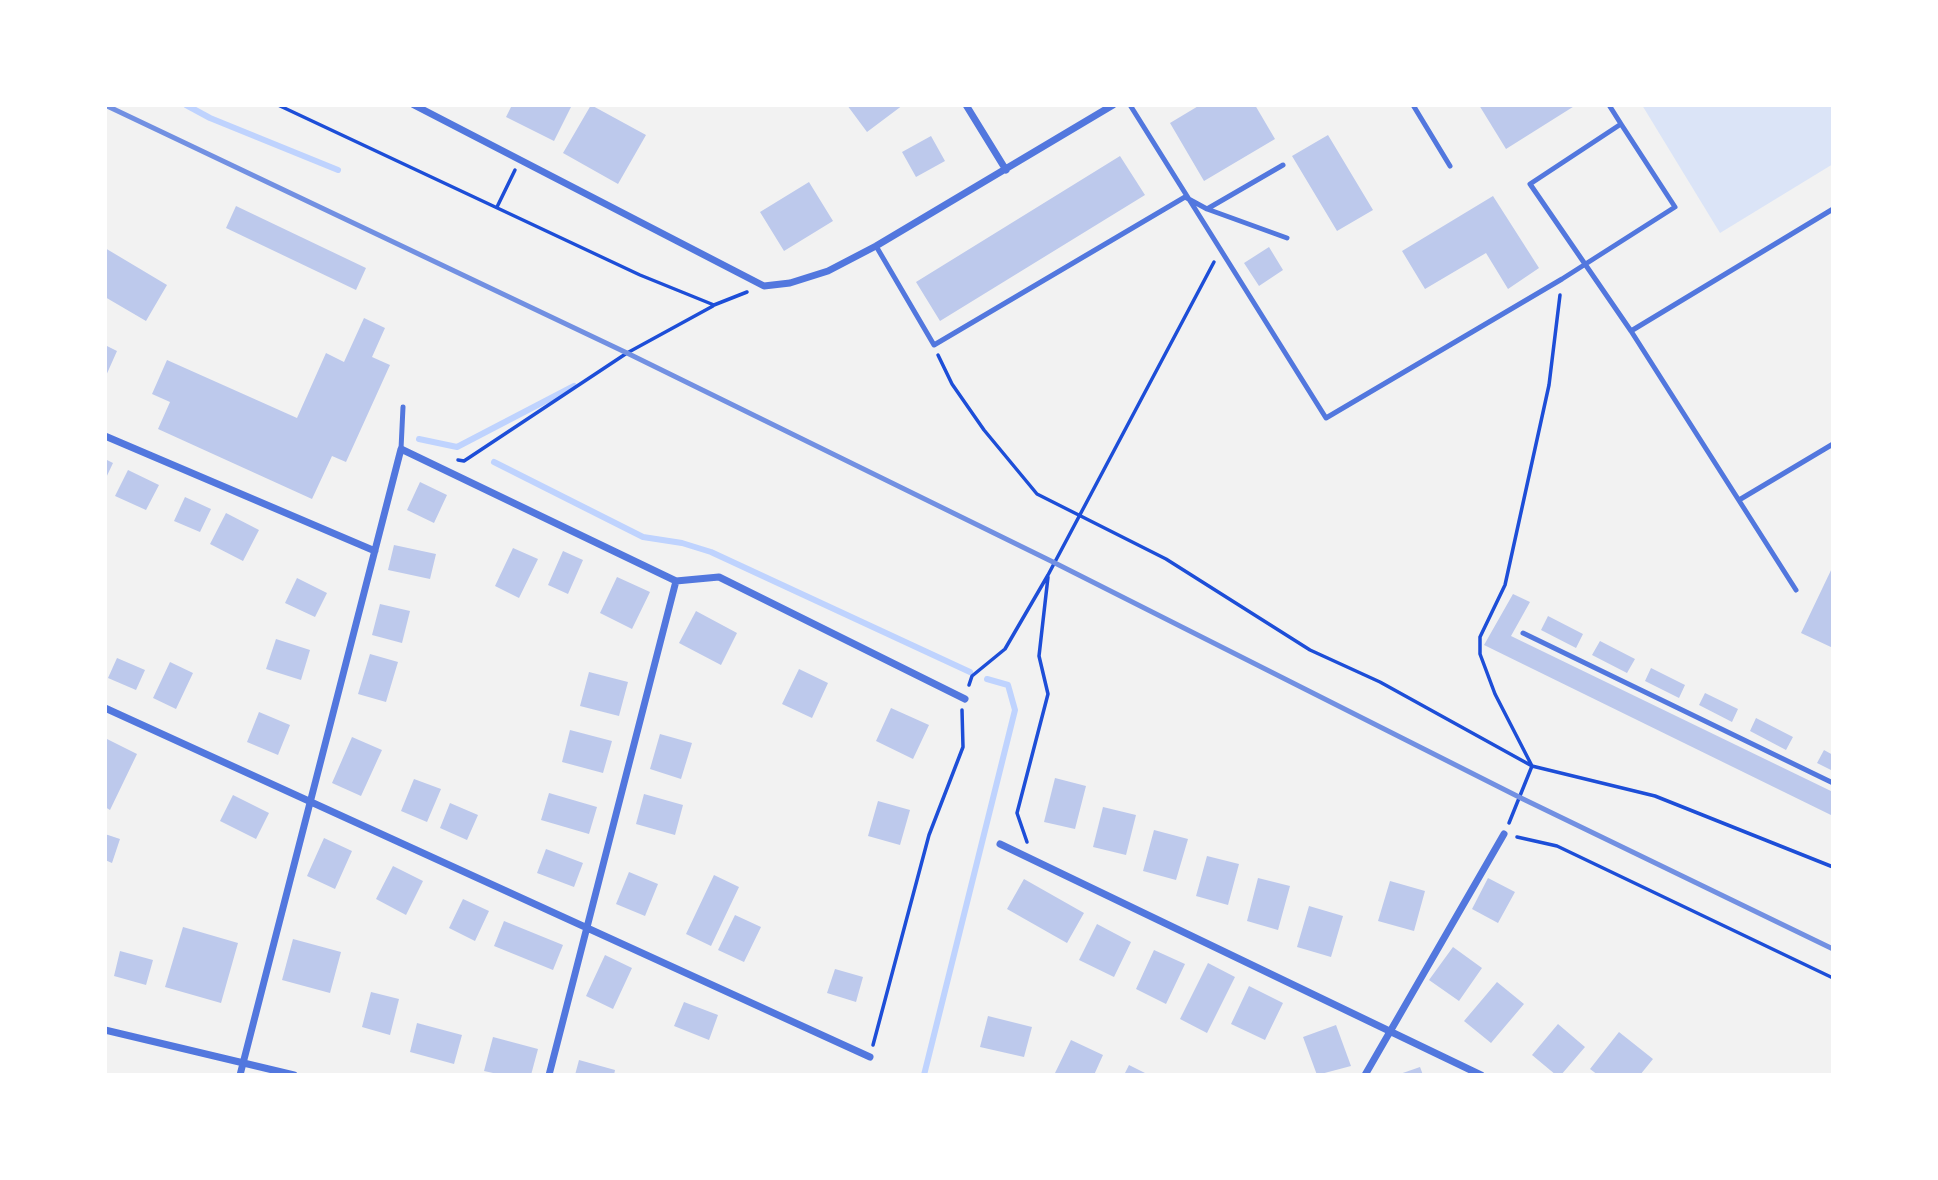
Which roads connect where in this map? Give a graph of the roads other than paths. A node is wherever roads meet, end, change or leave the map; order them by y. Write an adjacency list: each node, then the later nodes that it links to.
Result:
1 (414, 105): 15 (street)
2 (966, 105): 10 (street)
3 (1113, 105): 10 (street)
4 (1130, 105): 11 (lane)
5 (1413, 105): 9 (lane)
6 (1609, 105): 7 (lane)
7 (1621, 124): 16 (lane); 16 (lane)
8 (1283, 165): 12 (lane)
9 (1450, 166)
10 (1006, 170): 15 (street)
11 (1185, 197): 12 (lane); 15 (lane); 16 (lane)
12 (1206, 209): 14 (lane)
13 (1833, 209): 17 (lane)
14 (1287, 238)
15 (876, 246)
16 (1585, 264): 17 (lane)
17 (1631, 331): 22 (lane)
18 (403, 407): 21 (lane)
19 (105, 436): 23 (street)
20 (1833, 444): 22 (lane)
21 (401, 449): 23 (street); 24 (street)
22 (1739, 500): 25 (lane)
23 (375, 551): 30 (street)
24 (676, 581): 27 (street); 33 (street)
25 (1796, 590)
26 (1523, 634): 29 (lane)
27 (965, 699)
28 (105, 708): 30 (street)
29 (1833, 783)
30 (310, 802): 33 (street); 37 (street)
31 (1504, 834): 35 (street)
32 (1000, 844): 35 (street)
33 (588, 926): 36 (street); 40 (street)
34 (105, 1030): 37 (street)
35 (1388, 1030): 41 (street); 42 (street)
36 (870, 1057)
37 (244, 1062): 38 (street); 39 (street)
38 (240, 1075)
39 (294, 1075)
40 (549, 1075)
41 (1365, 1075)
42 (1481, 1075)

